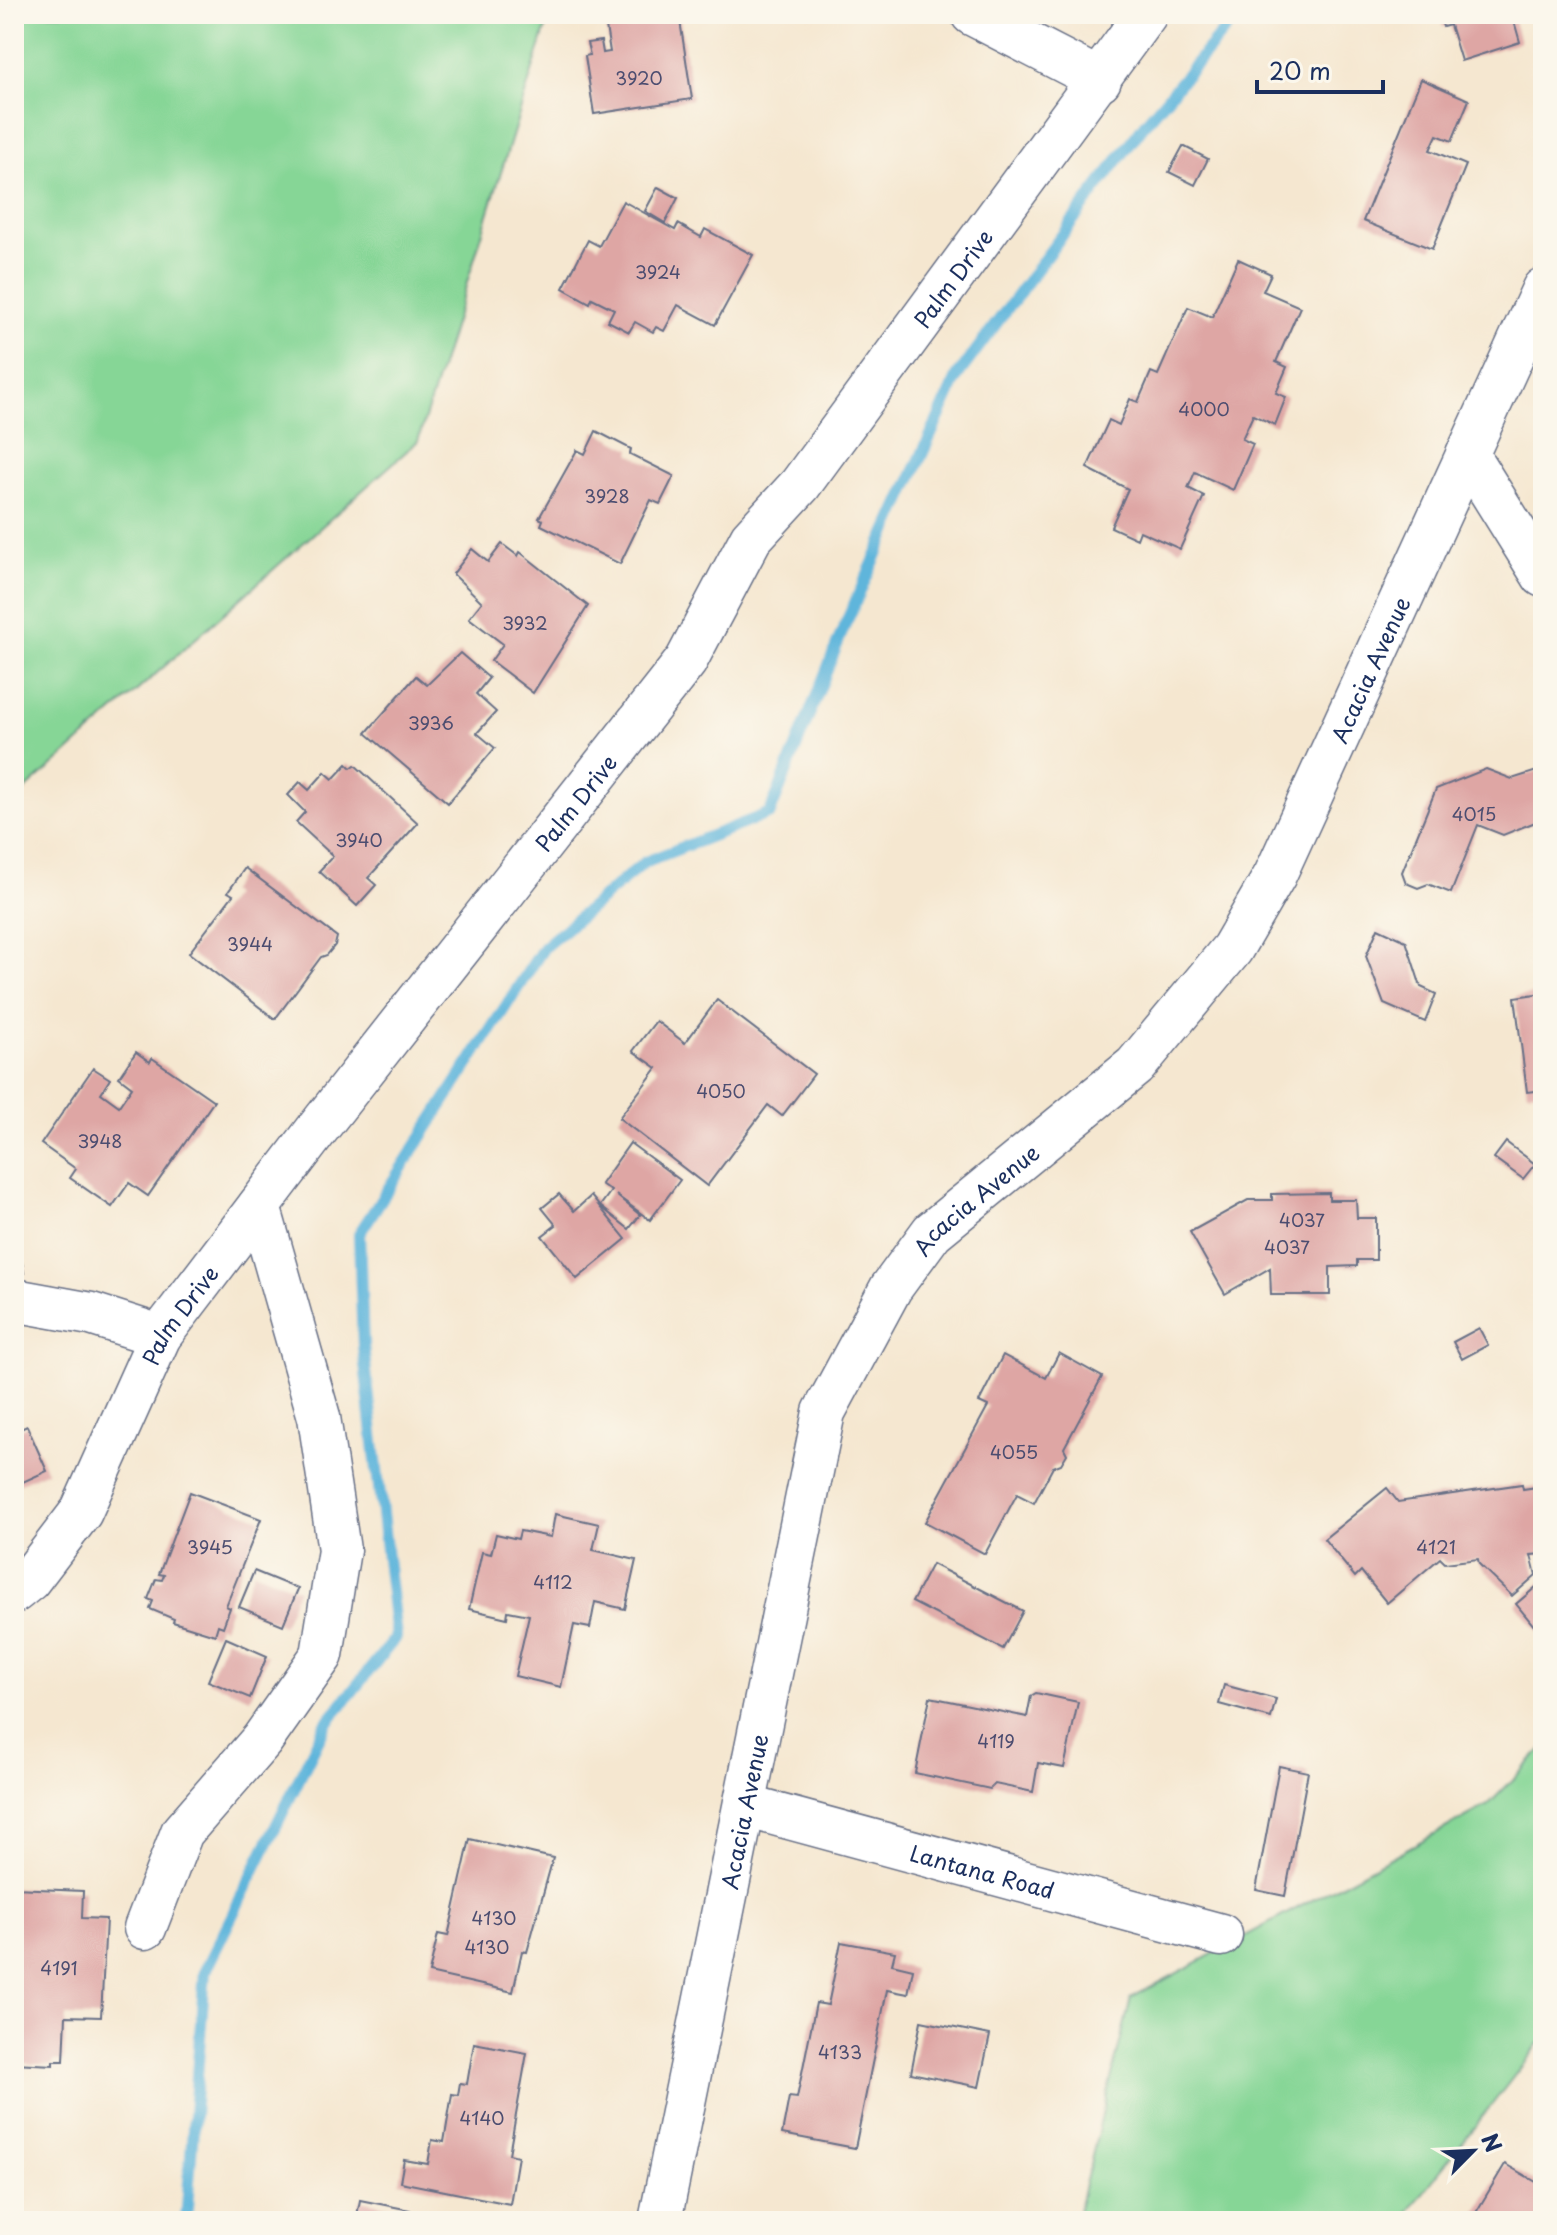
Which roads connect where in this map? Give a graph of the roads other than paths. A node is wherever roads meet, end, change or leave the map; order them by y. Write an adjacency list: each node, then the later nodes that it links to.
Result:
1 (972, 14): 3 (street)
2 (1146, 14): 3 (street, Palm Drive)
3 (1100, 80): 7 (street, Palm Drive)
4 (1543, 289): 5 (street, Acacia Avenue)
5 (1467, 454): 6 (street); 11 (street, Acacia Avenue)
6 (1543, 576)
7 (259, 1206): 9 (street, Palm Drive); 12 (street)
8 (14, 1300): 9 (street)
9 (160, 1336): 10 (street, Palm Drive)
10 (14, 1592)
11 (745, 1806): 13 (street, Lantana Road); 14 (street, Acacia Avenue)
12 (145, 1928)
13 (1221, 1935)
14 (660, 2221)

